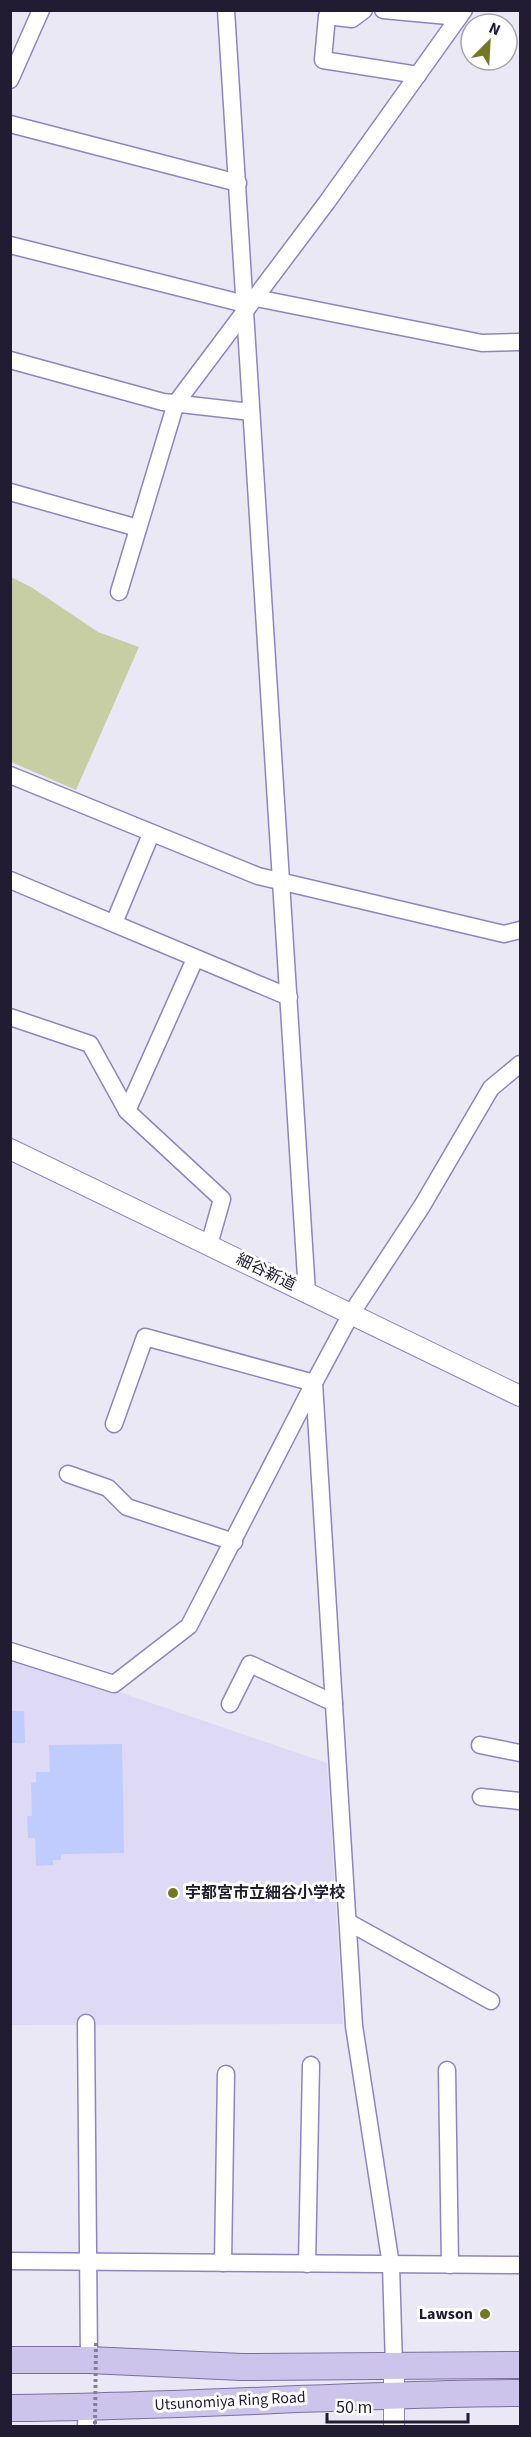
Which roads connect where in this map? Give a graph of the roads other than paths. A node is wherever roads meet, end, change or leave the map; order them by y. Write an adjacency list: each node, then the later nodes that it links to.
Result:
1 (41, 10): 8 (street)
2 (226, 10): 10 (street)
3 (364, 10): 7 (street)
4 (383, 10): 5 (street)
5 (459, 14)
6 (459, 17): 7 (street)
7 (418, 75): 12 (street)
8 (10, 80)
9 (10, 124): 10 (street)
10 (238, 183): 12 (street)
11 (10, 245): 12 (street)
12 (249, 304): 13 (street); 15 (street); 16 (street)
13 (520, 342)
14 (10, 360): 15 (street)
15 (176, 403): 16 (street); 18 (street)
16 (250, 412): 23 (street)
17 (10, 492): 18 (street)
18 (138, 528): 19 (street)
19 (119, 592)
20 (10, 775): 21 (street)
21 (151, 834): 23 (street); 24 (street)
22 (10, 880): 24 (street)
23 (279, 881): 25 (street); 27 (street)
24 (114, 923): 26 (street)
25 (520, 930)
26 (195, 960): 27 (street); 30 (street)
27 (289, 997): 33 (street)
28 (10, 1017): 30 (street)
29 (520, 1064): 34 (street)
30 (128, 1112): 32 (street)
31 (10, 1149): 32 (street, 細谷新道)
32 (209, 1245): 33 (street, 細谷新道)
33 (307, 1293): 34 (street, 細谷新道)
34 (351, 1314): 35 (street); 36 (street, 細谷新道)
35 (314, 1383): 37 (street); 39 (street); 41 (street)
36 (520, 1396)
37 (114, 1424)
38 (68, 1474): 39 (street)
39 (234, 1542): 40 (street)
40 (10, 1651)
41 (334, 1703): 42 (street); 47 (street)
42 (230, 1704)
43 (480, 1745): 44 (street)
44 (520, 1753)
45 (481, 1797): 46 (street)
46 (520, 1801)
47 (348, 1922): 48 (street); 57 (street)
48 (491, 2001)
49 (86, 2023): 54 (street)
50 (311, 2065): 56 (street)
51 (447, 2070): 58 (street)
52 (226, 2074): 55 (street)
53 (10, 2261): 54 (street)
54 (88, 2262): 55 (street); 60 (street)
55 (223, 2263): 56 (street)
56 (307, 2264): 57 (street)
57 (391, 2265): 58 (street); 63 (street)
58 (450, 2265): 59 (street)
59 (520, 2265)
60 (92, 2351): 61 (main road, Utsunomiya Ring Road); 63 (main road, Utsunomiya Ring Road)
61 (10, 2360)
62 (520, 2365): 63 (main road, Utsunomiya Ring Road)
63 (394, 2366): 65 (street)
64 (520, 2393): 65 (main road, Utsunomiya Ring Road)
65 (394, 2394): 67 (main road, Utsunomiya Ring Road); 68 (street)
66 (10, 2408): 67 (main road, Utsunomiya Ring Road)
67 (89, 2419)
68 (394, 2427)

